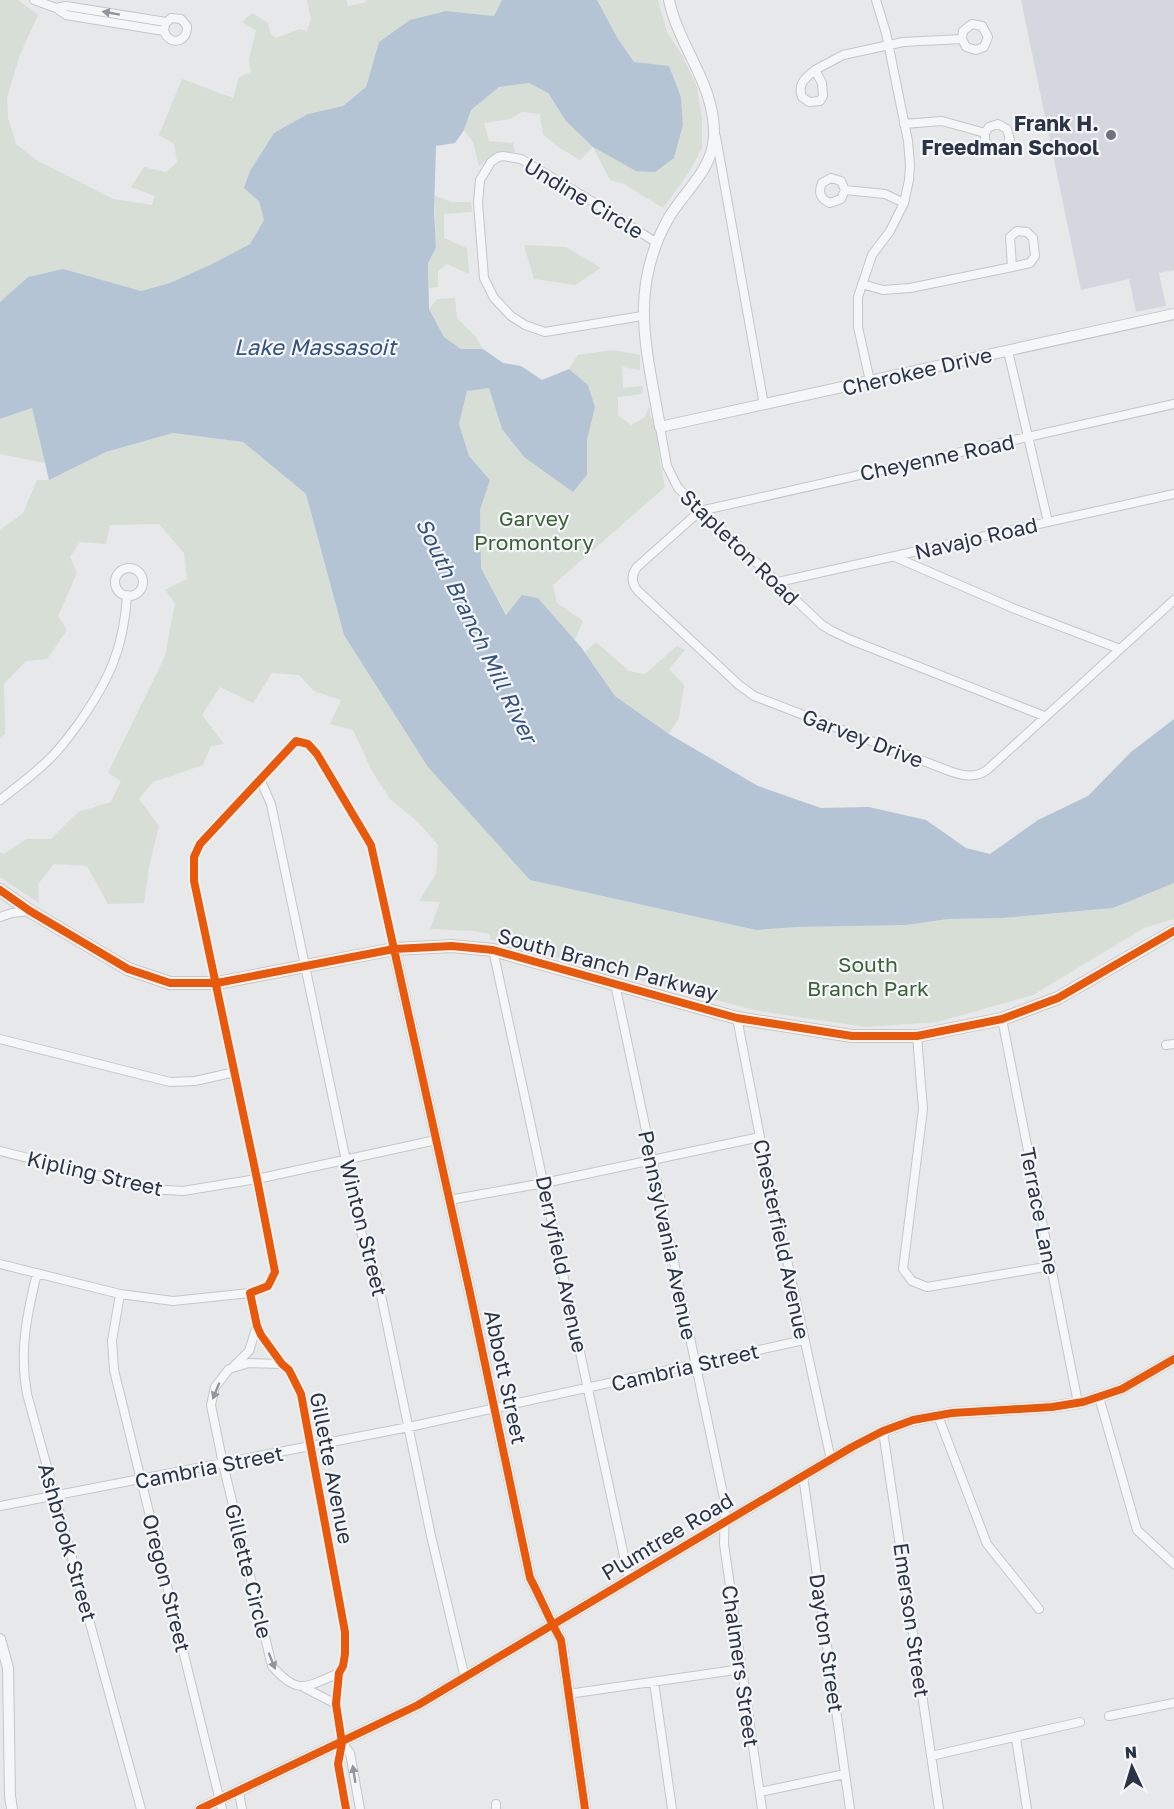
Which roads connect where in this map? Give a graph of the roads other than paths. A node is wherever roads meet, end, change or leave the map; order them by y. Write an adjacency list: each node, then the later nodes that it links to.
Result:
1 (34, 0): 4 (street)
2 (669, 0): 8 (street, Stapleton Road)
3 (876, 0): 6 (street)
4 (165, 27)
5 (962, 39): 6 (street)
6 (888, 46): 7 (street); 9 (street)
7 (816, 70)
8 (714, 123): 13 (street, Stapleton Road); 21 (street)
9 (904, 124): 10 (street); 12 (street)
10 (986, 133)
11 (845, 189): 12 (street)
12 (904, 203): 15 (street)
13 (657, 243): 17 (street, Stapleton Road); 17 (street, Undine Circle)
14 (1012, 267): 15 (street)
15 (862, 284): 19 (street)
16 (1174, 314): 18 (street, Cherokee Drive)
17 (642, 316): 22 (street, Stapleton Road)
18 (1008, 351): 19 (street, Cherokee Drive); 23 (street)
19 (870, 381): 21 (street, Cherokee Drive)
20 (1174, 404): 23 (street, Cheyenne Road)
21 (764, 405): 22 (street, Cherokee Drive)
22 (660, 427): 25 (street, Stapleton Road)
23 (1030, 437): 25 (street, Cheyenne Road); 26 (street)
24 (1174, 495): 26 (street, Navajo Road)
25 (700, 511): 28 (street, Stapleton Road); 32 (street, Garvey Drive)
26 (1048, 522): 27 (street, Navajo Road)
27 (894, 557): 28 (street, Navajo Road); 31 (street)
28 (778, 582): 32 (street, Stapleton Road)
29 (127, 595): 34 (street)
30 (1174, 600): 31 (street, Garvey Drive)
31 (1120, 649): 32 (street, Garvey Drive)
32 (1044, 716)
33 (261, 779): 39 (street); 41 (street, Winton Street); 42 (street)
34 (0, 800)
35 (0, 890): 36 (main road, South Branch Parkway)
36 (30, 911): 37 (street); 42 (main road, South Branch Parkway)
37 (0, 917)
38 (1174, 931): 45 (main road, South Branch Parkway)
39 (394, 948): 40 (main road, South Branch Parkway); 41 (main road, South Branch Parkway); 50 (street, Abbott Street)
40 (493, 950): 43 (main road, South Branch Parkway); 55 (street, Derryfield Avenue)
41 (304, 966): 42 (main road, South Branch Parkway); 52 (street, Winton Street)
42 (217, 983): 48 (street)
43 (615, 984): 44 (main road, South Branch Parkway); 53 (street, Pennsylvania Avenue)
44 (736, 1018): 46 (main road, South Branch Parkway); 49 (street, Chesterfield Avenue)
45 (1002, 1019): 46 (main road, South Branch Parkway); 58 (street, Terrace Lane)
46 (917, 1036): 58 (street)
47 (0, 1039): 48 (street)
48 (235, 1072): 54 (street)
49 (760, 1137): 53 (street); 63 (street, Chesterfield Avenue)
50 (436, 1140): 52 (street, Kipling Street); 56 (street, Abbott Street)
51 (0, 1151): 54 (street, Kipling Street)
52 (345, 1158): 54 (street, Kipling Street); 73 (street, Winton Street)
53 (652, 1160): 55 (street); 66 (street, Pennsylvania Avenue)
54 (257, 1179): 60 (street)
55 (544, 1183): 56 (street); 68 (street, Derryfield Avenue)
56 (449, 1200): 71 (street, Abbott Street)
57 (0, 1264): 59 (street)
58 (1051, 1266): 70 (street, Terrace Lane)
59 (37, 1273): 61 (street); 80 (street, Ashbrook Street)
60 (250, 1293): 61 (street); 62 (street, Gillette Avenue)
61 (120, 1294): 79 (street, Oregon Street)
62 (257, 1326): 65 (street, Gillette Avenue); 67 (street, Gillette Circle)
63 (804, 1340): 66 (street, Cambria Street); 76 (street, Chesterfield Avenue)
64 (1174, 1359): 69 (street, Plumtree Road)
65 (282, 1364): 67 (street); 75 (street, Gillette Avenue)
66 (696, 1364): 68 (street, Cambria Street); 82 (street, Pennsylvania Avenue)
67 (229, 1369): 77 (street, Gillette Circle, one-way to 77)
68 (590, 1389): 71 (street, Cambria Street); 84 (street, Derryfield Avenue)
69 (1099, 1397): 70 (street, Plumtree Road); 83 (street)
70 (1078, 1403): 72 (street, Plumtree Road)
71 (494, 1409): 73 (street, Cambria Street); 86 (street, Abbott Street)
72 (938, 1416): 74 (street, Plumtree Road); 85 (street)
73 (410, 1427): 75 (street, Cambria Street); 90 (street, Winton Street)
74 (883, 1431): 76 (street, Plumtree Road); 101 (street, Emerson Street)
75 (310, 1447): 77 (street, Cambria Street); 89 (street, Gillette Avenue)
76 (831, 1460): 78 (street, Plumtree Road)
77 (223, 1464): 79 (street, Cambria Street); 92 (street, Gillette Circle, one-way to 92)
78 (803, 1476): 82 (street, Plumtree Road); 102 (street, Dayton Street)
79 (141, 1480): 80 (street, Cambria Street); 105 (street, Oregon Street)
80 (54, 1496): 81 (street, Cambria Street); 107 (street, Ashbrook Street)
81 (0, 1506)
82 (725, 1522): 84 (street, Plumtree Road); 88 (street, Chalmers Street)
83 (1174, 1564)
84 (629, 1579): 86 (street, Plumtree Road)
85 (1039, 1609)
86 (552, 1626): 90 (street, Plumtree Road); 93 (street, Abbott Street)
87 (0, 1639): 106 (street)
88 (742, 1669): 91 (street); 104 (street, Chalmers Street)
89 (339, 1673): 92 (street); 95 (street, Gillette Avenue)
90 (465, 1678): 100 (street, Plumtree Road)
91 (654, 1682): 93 (street); 113 (street)
92 (305, 1688): 95 (street, Gillette Circle)
93 (568, 1694): 112 (street, Abbott Street)
94 (1173, 1703): 96 (street); 97 (street)
95 (336, 1704): 100 (street, Gillette Avenue)
96 (1174, 1713)
97 (1109, 1716)
98 (1080, 1722): 99 (street)
99 (1016, 1737): 101 (street); 117 (street)
100 (342, 1743): 103 (street, Plumtree Road); 110 (street, Gillette Avenue); 111 (street, Gillette Avenue, one-way to 100)
101 (931, 1756): 116 (street, Emerson Street)
102 (845, 1774): 104 (street); 115 (street, Dayton Street)
103 (239, 1792): 105 (street, Plumtree Road); 109 (street)
104 (760, 1792): 114 (street, Chalmers Street)
105 (221, 1804): 108 (street, Plumtree Road)
106 (12, 1809)
107 (141, 1809)
108 (200, 1809)
109 (242, 1809)
110 (346, 1809)
111 (360, 1809)
112 (585, 1809)
113 (672, 1809)
114 (762, 1809)
115 (850, 1809)
116 (939, 1809)
117 (1027, 1809)

